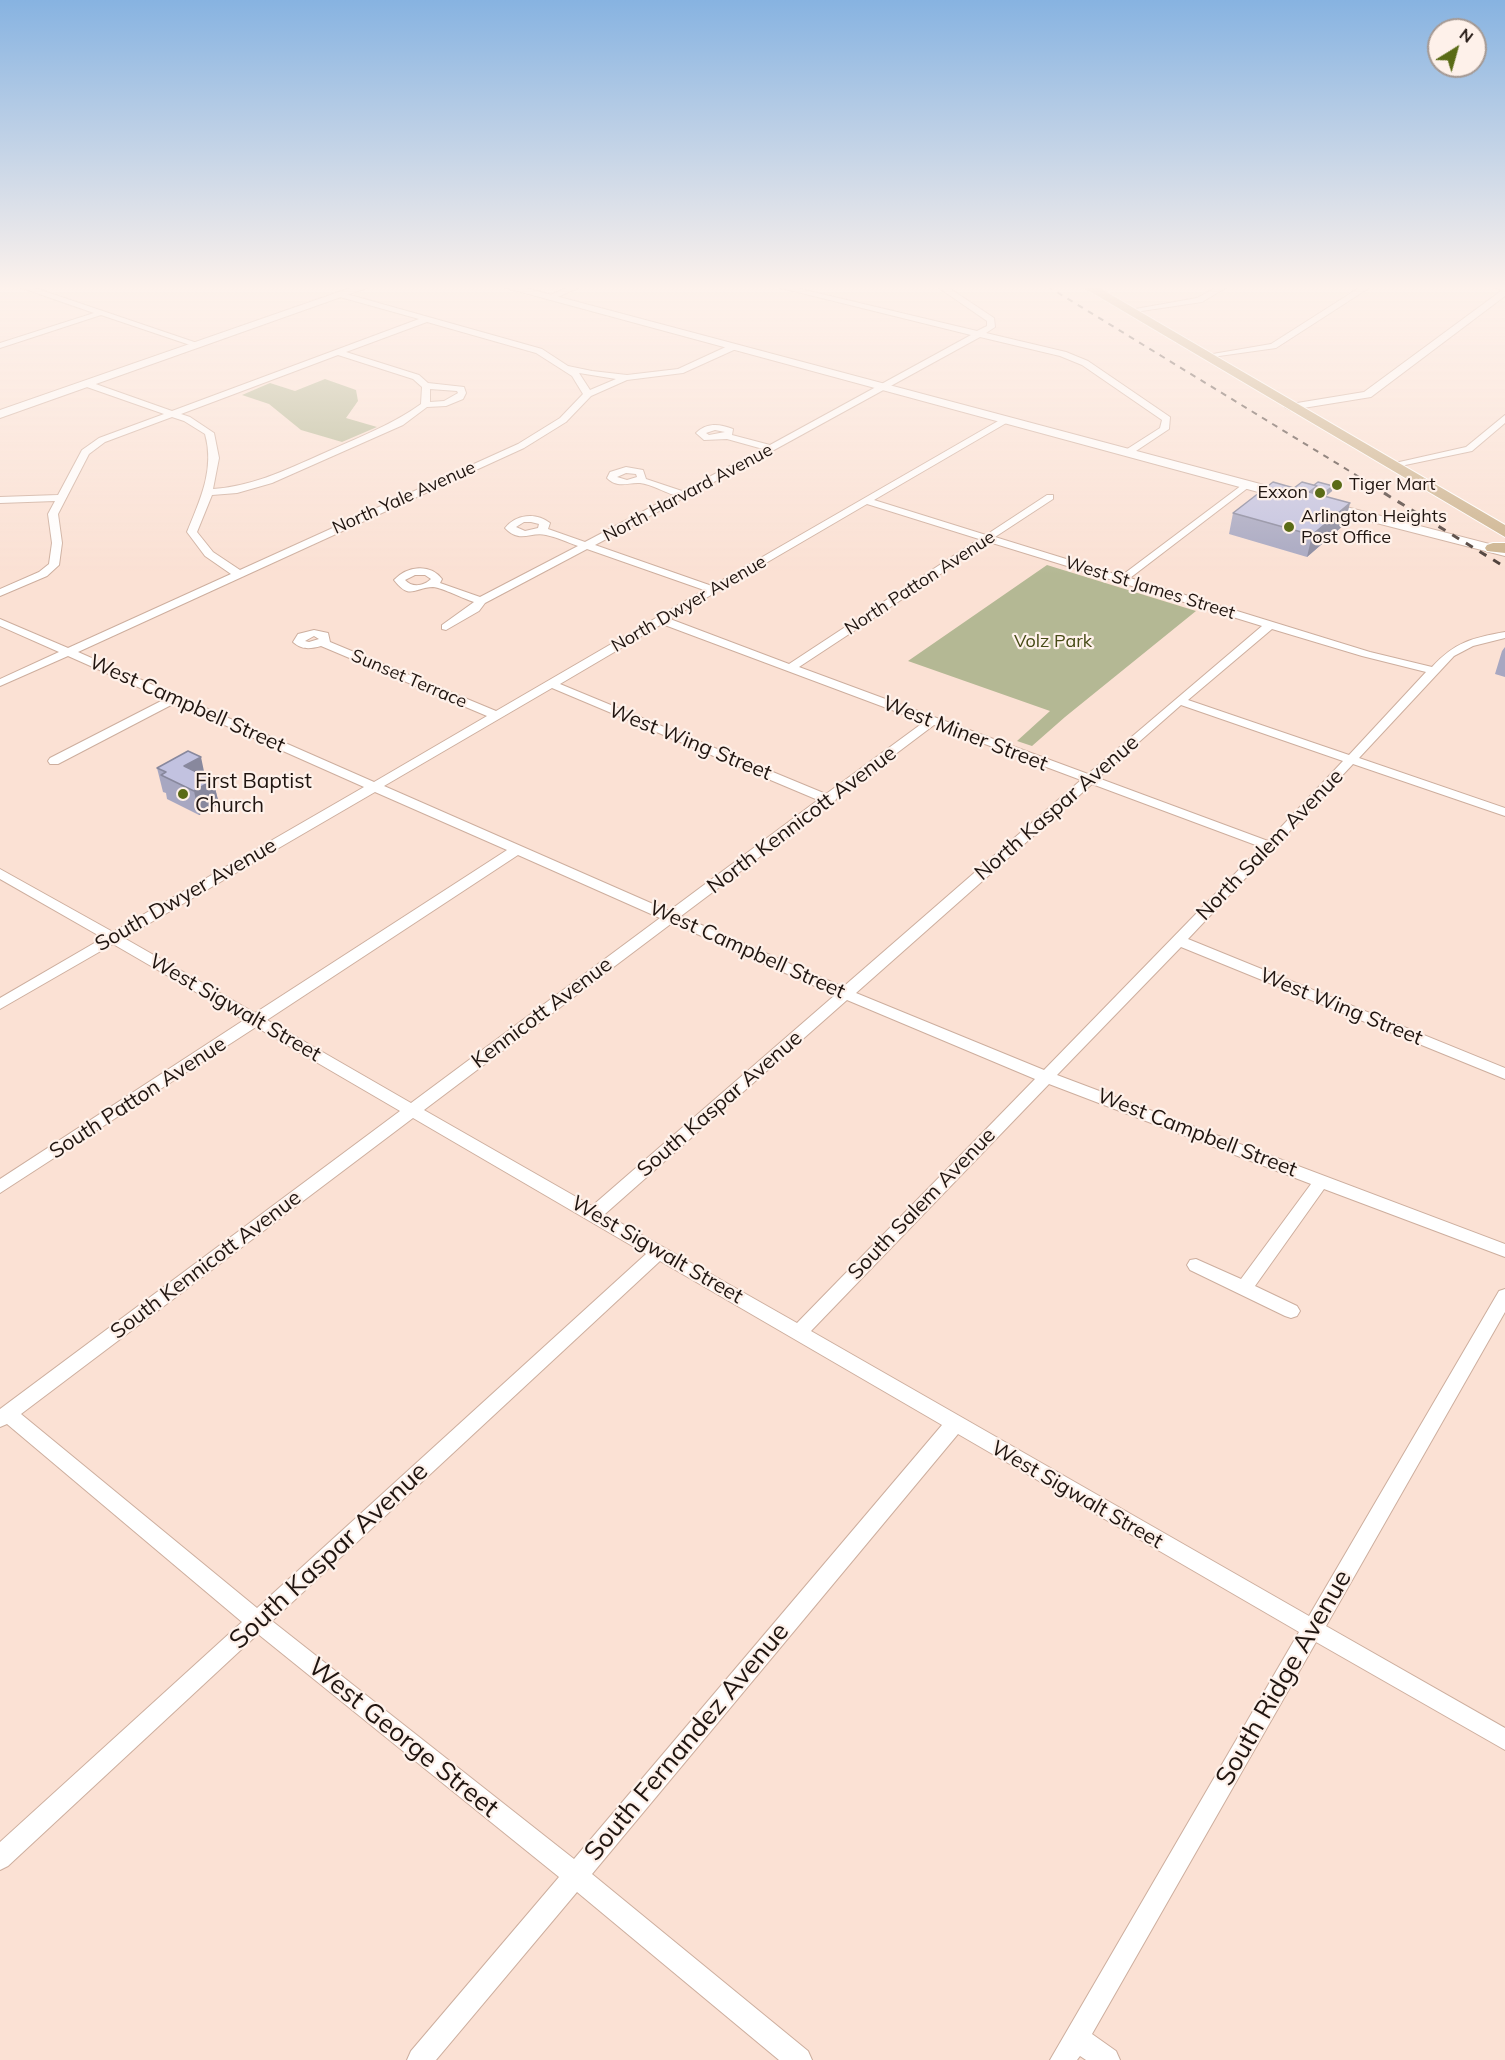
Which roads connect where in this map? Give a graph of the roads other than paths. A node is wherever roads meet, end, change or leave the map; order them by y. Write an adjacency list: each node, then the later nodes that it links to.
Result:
1 (92, 382): 11 (main road)
2 (255, 382): 17 (street)
3 (420, 382): 12 (street)
4 (580, 382): 14 (street)
5 (618, 382): 14 (street, North Yale Avenue)
6 (862, 382): 13 (main road)
7 (890, 382): 13 (street, North Harvard Avenue)
8 (1112, 382): 23 (street)
9 (1249, 382): 16 (main road)
10 (1384, 382): 16 (street)
11 (87, 384): 17 (street); 18 (main road)
12 (426, 386): 15 (street); 15 (street)
13 (884, 388): 20 (main road); 22 (street, North Harvard Avenue)
14 (588, 394): 38 (street, North Yale Avenue)
15 (425, 405): 27 (street)
16 (1291, 407): 24 (main road)
17 (170, 413): 27 (street); 30 (street)
18 (0, 414)
19 (1505, 418): 24 (street)
20 (1005, 420): 23 (main road); 32 (street, North Dwyer Avenue)
21 (727, 436): 22 (street)
22 (771, 448): 28 (street, North Harvard Avenue)
23 (1127, 453): 26 (main road)
24 (1391, 465): 34 (main road)
25 (640, 480): 28 (street)
26 (1246, 484): 37 (main road); 39 (street)
27 (207, 492): 38 (street)
28 (683, 495): 36 (street, North Harvard Avenue)
29 (1050, 497): 35 (street, North Patton Avenue)
30 (61, 498): 31 (street); 42 (street)
31 (0, 500)
32 (866, 501): 35 (street, West St James Street); 41 (street, North Dwyer Avenue)
33 (542, 530): 36 (street)
34 (1505, 532)
35 (990, 538): 39 (street, West St James Street); 51 (street, North Patton Avenue)
36 (588, 546): 41 (street); 43 (street, North Harvard Avenue)
37 (1502, 551)
38 (237, 573): 50 (street, North Yale Avenue)
39 (1123, 579): 46 (street, West St James Street)
40 (433, 584): 43 (street)
41 (713, 590): 44 (street, North Dwyer Avenue)
42 (0, 593)
43 (481, 601): 47 (street, North Harvard Avenue)
44 (661, 620): 51 (street, West Miner Street); 54 (street, North Dwyer Avenue)
45 (0, 622): 50 (street, West Campbell Street)
46 (1270, 625): 52 (street, West St James Street); 56 (street, North Kaspar Avenue)
47 (446, 627)
48 (1505, 635): 52 (street, North Salem Avenue)
49 (322, 643): 57 (street, Sunset Terrace)
50 (70, 652): 53 (street, North Yale Avenue); 55 (street, West Campbell Street)
51 (790, 668): 58 (street, West Miner Street)
52 (1435, 671): 59 (street, North Salem Avenue)
53 (0, 683)
54 (550, 684): 57 (street, North Dwyer Avenue); 63 (street, West Wing Street)
55 (174, 699): 60 (street); 62 (street, West Campbell Street)
56 (1179, 701): 59 (street); 61 (street, North Kaspar Avenue)
57 (496, 715): 62 (street, North Dwyer Avenue)
58 (932, 722): 61 (street, West Miner Street); 63 (street, North Kennicott Avenue)
59 (1353, 759): 64 (street); 65 (street, North Salem Avenue)
60 (54, 761)
61 (1089, 780): 65 (street, West Miner Street); 71 (street, North Kaspar Avenue)
62 (372, 787): 66 (street, West Campbell Street); 69 (street, South Dwyer Avenue)
63 (830, 800): 68 (street, North Kennicott Avenue)
64 (1505, 813)
65 (1270, 846): 70 (street, North Salem Avenue)
66 (516, 850): 68 (street, West Campbell Street); 73 (street, South Patton Avenue)
67 (0, 873): 69 (street, West Sigwalt Street)
68 (672, 918): 71 (street, West Campbell Street); 76 (street, Kennicott Avenue)
69 (113, 938): 72 (street, South Dwyer Avenue); 73 (street, West Sigwalt Street)
70 (1177, 940): 74 (street, West Wing Street); 75 (street, North Salem Avenue)
71 (846, 994): 75 (street, West Campbell Street); 79 (street, South Kaspar Avenue)
72 (0, 1004)
73 (257, 1020): 76 (street, West Sigwalt Street); 78 (street, South Patton Avenue)
74 (1505, 1074)
75 (1046, 1077): 77 (street, West Campbell Street); 86 (street, South Salem Avenue)
76 (412, 1110): 79 (street, West Sigwalt Street); 87 (street, South Kennicott Avenue)
77 (1322, 1180): 80 (street, West Campbell Street); 83 (street)
78 (0, 1187)
79 (594, 1214): 81 (street, West Sigwalt Street)
80 (1505, 1251)
81 (658, 1253): 86 (street, West Sigwalt Street); 89 (street, South Kaspar Avenue)
82 (1196, 1265): 83 (street)
83 (1244, 1288): 85 (street)
84 (1505, 1296): 90 (street, South Ridge Avenue)
85 (1291, 1311)
86 (799, 1332): 88 (street, West Sigwalt Street)
87 (4, 1417): 89 (street, West George Street)
88 (955, 1424): 90 (street, West Sigwalt Street); 93 (street, South Fernandez Avenue)
89 (258, 1622): 92 (street, South Kaspar Avenue); 93 (street, West George Street)
90 (1312, 1630): 91 (street, West Sigwalt Street); 94 (street, South Ridge Avenue)
91 (1505, 1740)
92 (0, 1858)
93 (575, 1875): 95 (street, South Fernandez Avenue); 96 (street, West George Street)
94 (1076, 2038): 97 (street, South Ridge Avenue); 98 (street)
95 (420, 2060)
96 (799, 2060)
97 (1063, 2060)
98 (1107, 2060)

